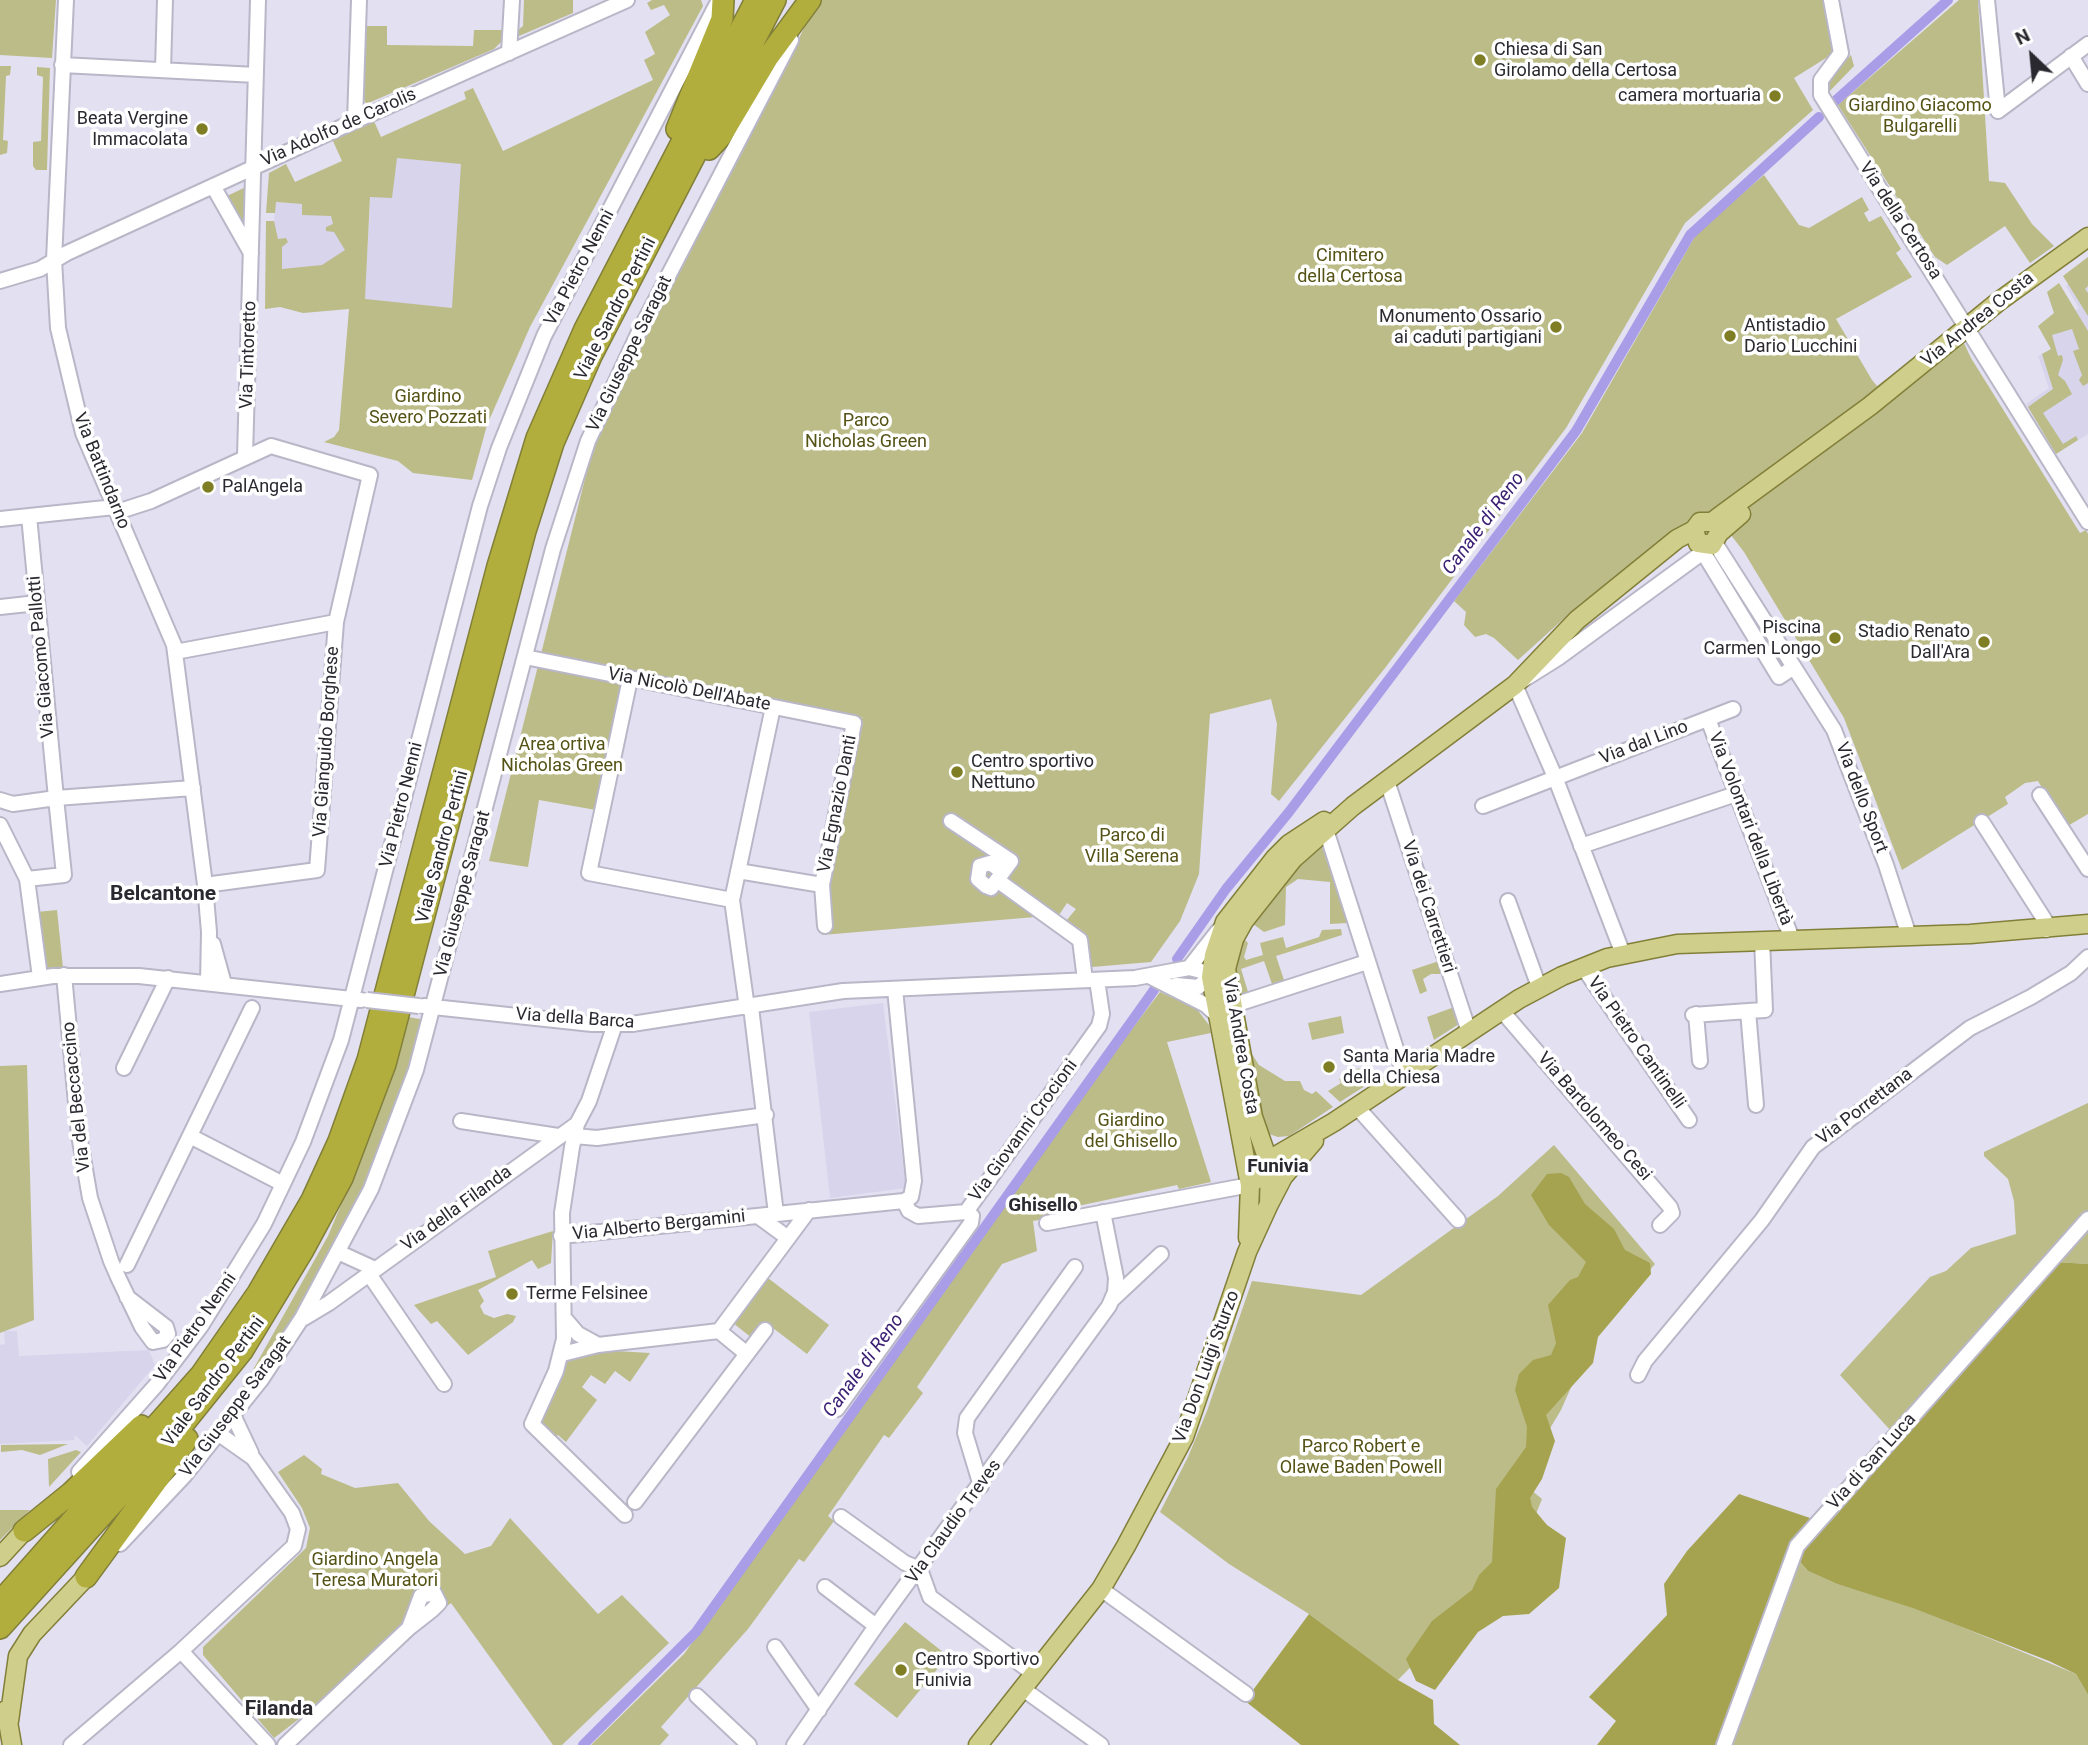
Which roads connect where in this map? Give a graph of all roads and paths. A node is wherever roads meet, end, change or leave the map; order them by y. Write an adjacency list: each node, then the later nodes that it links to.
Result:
1 (66, 0): 16 (street, Via Battindarno)
2 (165, 0): 17 (street)
3 (258, 0): 18 (street, Via Tintoretto)
4 (359, 0): 20 (street)
5 (512, 0): 14 (street)
6 (627, 0): 14 (street, Via Adolfo de Carolis)
7 (756, 0): 22 (highway, Viale Sandro Pertini)
8 (775, 0): 22 (highway, Viale Sandro Pertini)
9 (811, 0): 22 (highway); 41 (street, Via Giuseppe Saragat)
10 (1831, 0): 28 (street, Via della Certosa)
11 (1987, 0): 15 (street)
12 (719, 1): 22 (highway); 96 (street, Via Pietro Nenni)
13 (2088, 44): 15 (street)
14 (509, 53): 20 (street, Via Adolfo de Carolis)
15 (2071, 56): 19 (street)
16 (62, 65): 17 (street); 26 (street, Via Battindarno)
17 (163, 70): 18 (street)
18 (256, 75): 21 (street, Via Tintoretto)
19 (2088, 83)
20 (355, 121): 21 (street, Via Adolfo de Carolis)
21 (253, 167): 23 (street, Via Adolfo de Carolis); 25 (street, Via Tintoretto)
22 (673, 178): 148 (highway, Viale Sandro Pertini)
23 (213, 186): 25 (street); 26 (street, Via Adolfo de Carolis)
24 (2088, 237): 28 (main road, Via Andrea Costa)
25 (252, 254): 29 (street, Via Tintoretto)
26 (54, 260): 27 (street, Via Adolfo de Carolis); 30 (street, Via Battindarno)
27 (0, 281)
28 (1968, 328): 33 (street, Via della Certosa); 34 (main road, Via Andrea Costa)
29 (245, 456): 30 (street); 39 (street)
30 (116, 509): 31 (street); 40 (street, Via Battindarno)
31 (29, 516): 32 (street); 35 (street, Via Giacomo Pallotti)
32 (0, 519)
33 (2088, 522)
34 (1706, 538): 37 (street, Via dello Sport); 38 (street); 44 (street, Via Andrea Costa); 44 (main road, Via Andrea Costa)
35 (37, 603): 36 (street); 54 (street, Via Giacomo Pallotti)
36 (0, 607)
37 (1758, 611): 38 (street); 42 (street, Via dello Sport)
38 (1744, 620): 42 (street)
39 (336, 622): 40 (street, Via Gianguido Borghese); 66 (street, Via Gianguido Borghese)
40 (175, 652): 51 (street, Via Battindarno)
41 (525, 657): 43 (street, Via Nicolò Dell'Abate); 98 (street, Via Giuseppe Saragat)
42 (1794, 667): 75 (street, Via dello Sport)
43 (630, 679): 45 (street, Via Nicolò Dell'Abate); 68 (street)
44 (1515, 685): 49 (street); 50 (main road, Via Andrea Costa)
45 (773, 707): 48 (street, Via Nicolò Dell'Abate); 64 (street)
46 (1733, 709): 47 (street, Via dal Lino)
47 (1708, 719): 49 (street, Via dal Lino); 52 (street, Via Volontari della Libertà)
48 (853, 723): 67 (street, Via Egnazio Danti)
49 (1555, 777): 57 (street, Via dal Lino); 62 (street)
50 (1387, 781): 56 (main road, Via Andrea Costa); 104 (street, Via dei Carrettieri)
51 (193, 788): 54 (street); 66 (street, Via Battindarno)
52 (1736, 794): 62 (street); 76 (street, Via Volontari della Libertà)
53 (2040, 795): 63 (street)
54 (56, 798): 55 (street); 65 (street, Via Giacomo Pallotti)
55 (4, 804)
56 (1353, 806): 61 (main road, Via Andrea Costa); 70 (main road, Via Andrea Costa)
57 (1483, 806)
58 (951, 821): 89 (street, Via Giovanni Crocioni)
59 (1982, 822): 73 (street)
60 (0, 825): 65 (street)
61 (1326, 830): 80 (street); 81 (main road, Via Andrea Costa)
62 (1581, 846): 78 (street)
63 (2088, 869)
64 (738, 871): 67 (street, Via Egnazio Danti); 68 (street)
65 (27, 879): 86 (street)
66 (205, 885): 74 (street, Via Battindarno)
67 (822, 886): 72 (street, Via Egnazio Danti)
68 (732, 901): 99 (street)
69 (1508, 901): 94 (street)
70 (1225, 922): 83 (street); 87 (main road, Via Andrea Costa)
71 (2088, 924): 73 (main road)
72 (825, 926)
73 (2046, 930): 75 (main road)
74 (209, 932): 90 (street, Via Battindarno); 92 (street, Via Battindarno)
75 (1909, 936): 76 (main road)
76 (1792, 939): 77 (main road)
77 (1762, 940): 78 (main road); 102 (street)
78 (1623, 954): 82 (main road)
79 (2088, 957): 151 (street, Via Porrettana)
80 (1367, 962): 97 (street); 107 (street)
81 (1227, 963): 87 (street, Via della Barca); 97 (main road, Via Andrea Costa)
82 (1583, 967): 94 (main road); 111 (street, Via Pietro Cantinelli)
83 (1189, 968): 85 (street, Via della Barca); 87 (street)
84 (64, 975): 86 (street, Via della Barca); 88 (street, Via della Barca); 141 (street, Via del Beccaccino)
85 (1150, 976): 89 (street, Via della Barca); 93 (street, Via della Barca)
86 (40, 977): 91 (street, Via della Barca)
87 (1211, 977): 93 (street, Via della Barca); 97 (main road, Via Andrea Costa); 97 (street)
88 (168, 978): 90 (street, Via della Barca); 106 (street)
89 (1091, 980): 95 (street, Via della Barca); 125 (street, Via Giovanni Crocioni)
90 (208, 982): 92 (street, Via della Barca)
91 (0, 984)
92 (224, 984): 96 (street, Via della Barca)
93 (1168, 984): 97 (street, Via della Barca)
94 (1539, 987): 101 (main road)
95 (895, 989): 99 (street, Via della Barca); 122 (street)
96 (360, 1000): 98 (street, Via della Barca, bridge); 120 (street, Via Pietro Nenni)
97 (1226, 1004): 119 (main road, Via Andrea Costa); 121 (main road, Via Andrea Costa)
98 (426, 1006): 103 (street, Via della Barca); 136 (street, Via Giuseppe Saragat)
99 (749, 1007): 103 (street, Via della Barca); 110 (street)
100 (252, 1008): 115 (street)
101 (1502, 1011): 104 (main road); 132 (street, Via Bartolomeo Cesi)
102 (1748, 1011): 105 (street); 108 (street)
103 (615, 1024): 117 (street)
104 (1469, 1032): 107 (main road)
105 (1700, 1061)
106 (124, 1068)
107 (1404, 1074): 109 (main road)
108 (1756, 1105)
109 (1356, 1107): 113 (main road); 130 (street)
110 (766, 1115): 117 (street); 127 (street)
111 (1689, 1120)
112 (461, 1121): 114 (street)
113 (1334, 1122): 119 (main road); 123 (main road)
114 (533, 1131): 116 (street); 118 (street)
115 (190, 1136): 120 (street); 138 (street)
116 (558, 1136): 117 (street, Via della Filanda); 118 (street, Via della Filanda)
117 (574, 1136): 118 (street); 133 (street)
118 (540, 1148): 140 (street, Via della Filanda)
119 (1269, 1163): 121 (main road); 123 (main road, Via Andrea Costa)
120 (283, 1184): 161 (street, Via Pietro Nenni)
121 (1250, 1185): 126 (street); 135 (main road, Via Don Luigi Sturzo)
122 (904, 1201): 124 (street, Via Alberto Bergamini); 125 (street)
123 (1269, 1204): 135 (main road, Via Don Luigi Sturzo)
124 (809, 1210): 127 (street, Via Alberto Bergamini); 134 (street)
125 (966, 1212): 153 (street, Via Giovanni Crocioni)
126 (1103, 1212): 131 (street); 142 (street)
127 (776, 1214): 128 (street, Via Alberto Bergamini)
128 (758, 1216): 133 (street, Via Alberto Bergamini); 134 (street)
129 (2088, 1219): 192 (street, Via di San Luca)
130 (1458, 1220)
131 (1047, 1223)
132 (1660, 1225)
133 (561, 1236): 144 (street)
134 (788, 1238): 146 (street)
135 (1247, 1252): 168 (main road, Via Don Luigi Sturzo)
136 (340, 1253): 140 (street); 143 (street, Via Giuseppe Saragat)
137 (1161, 1254): 142 (street, Via Claudio Treves)
138 (127, 1265)
139 (1075, 1267): 157 (street)
140 (372, 1272): 143 (street, Via della Filanda); 152 (street)
141 (127, 1297)
142 (1113, 1299): 157 (street, Via Claudio Treves)
143 (302, 1318): 154 (street, Via Giuseppe Saragat)
144 (566, 1321): 147 (street); 149 (street)
145 (765, 1330): 150 (street)
146 (719, 1331): 147 (street); 150 (street)
147 (598, 1345): 149 (street)
148 (234, 1346): 161 (highway); 165 (highway); 170 (highway, Viale Sandro Pertini); 172 (highway, Viale Sandro Pertini)
149 (562, 1354): 159 (street)
150 (747, 1354): 158 (street)
151 (1638, 1375)
152 (444, 1384)
153 (838, 1409)
154 (234, 1417): 155 (street, Via Giuseppe Saragat); 156 (street)
155 (219, 1434): 156 (street); 165 (street, Via Giuseppe Saragat)
156 (253, 1458): 175 (street)
157 (981, 1486): 164 (street, Via Claudio Treves)
158 (635, 1503)
159 (625, 1515)
160 (841, 1517): 163 (street)
161 (24, 1531): 162 (main road, Via Pietro Nenni)
162 (0, 1557)
163 (905, 1563): 164 (street); 167 (street)
164 (920, 1569): 167 (street, Via Claudio Treves); 169 (street)
165 (86, 1577): 181 (main road, Via Giuseppe Saragat)
166 (825, 1587): 171 (street)
167 (905, 1589): 169 (street); 171 (street, Via Claudio Treves)
168 (1101, 1589): 176 (main road, Via Don Luigi Sturzo); 177 (street)
169 (930, 1597): 176 (street)
170 (0, 1602)
171 (876, 1626): 180 (street, Via Claudio Treves)
172 (0, 1628)
173 (409, 1628): 188 (street)
174 (775, 1647): 180 (street)
175 (181, 1650): 182 (street); 187 (street)
176 (1029, 1681): 183 (main road, Via Don Luigi Sturzo); 191 (street)
177 (1246, 1694)
178 (697, 1696): 189 (street)
179 (0, 1697): 181 (main road)
180 (819, 1710): 190 (street, Via Claudio Treves)
181 (9, 1721): 184 (main road)
182 (98, 1723): 185 (street); 186 (street)
183 (982, 1744)
184 (12, 1745)
185 (71, 1745)
186 (91, 1745)
187 (268, 1745)
188 (285, 1745)
189 (749, 1745)
190 (794, 1745)
191 (1101, 1745)
192 (1724, 1745)

